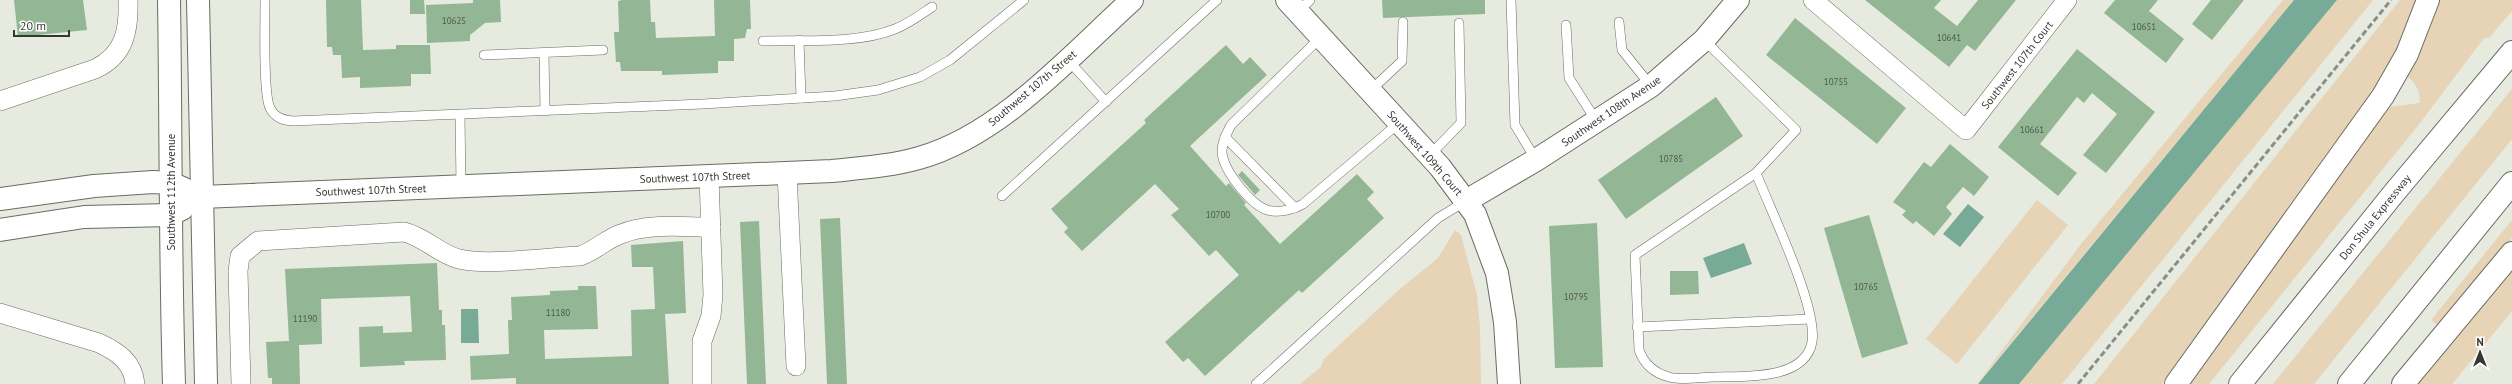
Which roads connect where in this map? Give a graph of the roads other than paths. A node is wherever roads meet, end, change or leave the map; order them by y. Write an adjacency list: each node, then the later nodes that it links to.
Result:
1 (128, 0): 31 (street)
2 (169, 0): 43 (main road, Southwest 112th Avenue)
3 (198, 0): 47 (main road)
4 (265, 0): 34 (lane)
5 (1024, 0): 30 (lane)
6 (1132, 0): 27 (main road, Southwest 107th Street)
7 (1217, 0): 32 (lane)
8 (1511, 0): 39 (lane)
9 (1738, 0): 21 (main road, Southwest 108th Avenue)
10 (1813, 0): 11 (street, Southwest 107th Court)
11 (2067, 0)
12 (2428, 0): 66 (main road)
13 (1298, 4): 19 (main road, Southwest 109th Court)
14 (932, 7): 20 (lane)
15 (1403, 22): 29 (lane)
16 (1619, 22): 28 (lane)
17 (1459, 23): 38 (lane)
18 (1566, 25): 35 (lane)
19 (1321, 37): 29 (main road, Southwest 109th Court); 37 (lane)
20 (798, 40): 22 (lane); 30 (lane)
21 (1704, 40): 28 (main road, Southwest 108th Avenue); 41 (lane)
22 (763, 42)
23 (603, 50): 25 (lane)
24 (2512, 52): 67 (main road, Don Shula Expressway)
25 (544, 53): 26 (lane); 33 (lane)
26 (484, 55)
27 (1067, 59): 32 (lane); 40 (main road, Southwest 107th Street)
28 (1651, 86): 35 (main road, Southwest 108th Avenue)
29 (1370, 91): 36 (main road, Southwest 109th Court)
30 (801, 98): 33 (lane)
31 (0, 101)
32 (1106, 102): 46 (lane)
33 (546, 111): 34 (lane)
34 (460, 115): 45 (lane)
35 (1597, 122): 39 (main road, Southwest 108th Avenue)
36 (1399, 123): 38 (main road, Southwest 109th Court); 50 (lane)
37 (1225, 137): 50 (lane); 50 (lane)
38 (1429, 156): 49 (main road, Southwest 109th Court)
39 (1536, 160): 49 (main road, Southwest 108th Avenue)
40 (787, 173): 42 (main road, Southwest 107th Street); 58 (street)
41 (1756, 173): 56 (lane); 57 (lane)
42 (709, 176): 45 (main road, Southwest 107th Street); 52 (street)
43 (171, 183): 47 (main road, Southwest 107th Street); 48 (main road, Southwest 107th Street); 51 (main road, Southwest 112th Avenue)
44 (2512, 183): 68 (main road)
45 (461, 186): 47 (main road, Southwest 107th Street)
46 (1002, 196)
47 (202, 197): 51 (main road, Southwest 107th Street); 61 (main road)
48 (0, 199)
49 (1466, 200): 64 (lane); 65 (main road, Southwest 109th Court)
50 (1295, 208)
51 (170, 216): 53 (main road); 60 (main road, Southwest 112th Avenue)
52 (711, 226): 62 (street); 63 (street)
53 (0, 230)
54 (2512, 253): 69 (main road)
55 (0, 314): 59 (street)
56 (1810, 319): 57 (lane); 57 (lane)
57 (1637, 327)
58 (796, 366)
59 (135, 384)
60 (174, 384)
61 (206, 384)
62 (241, 384)
63 (702, 384)
64 (1256, 384)
65 (1509, 384)
66 (2176, 384)
67 (2240, 384)
68 (2349, 384)
69 (2403, 384)

